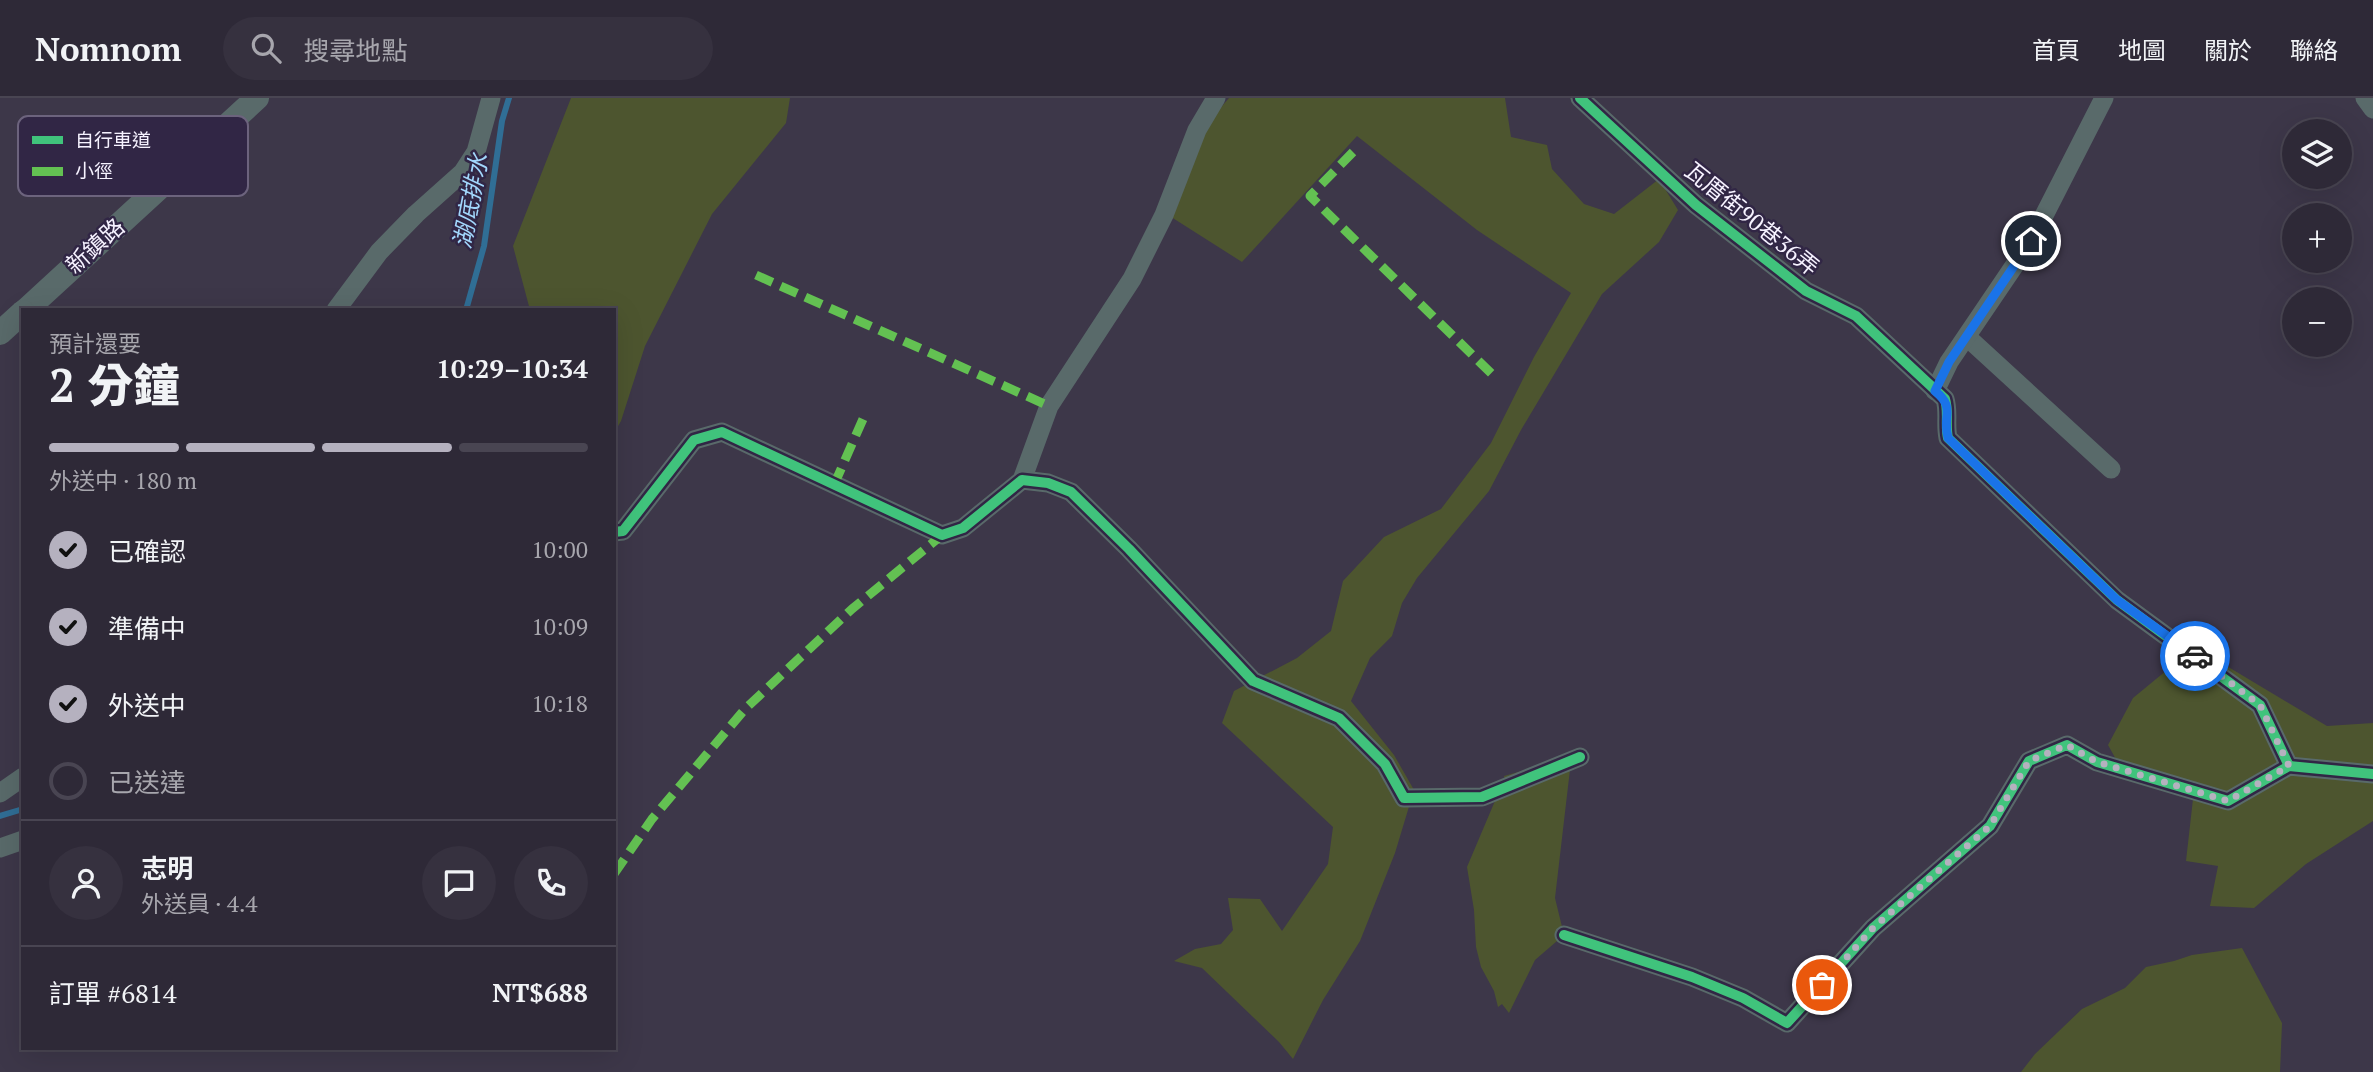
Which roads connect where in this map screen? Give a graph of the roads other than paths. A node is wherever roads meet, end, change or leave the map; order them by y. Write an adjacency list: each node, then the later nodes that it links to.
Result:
1 (257, 98): 8 (street, 新鎮路)
2 (491, 98): 11 (street)
3 (1216, 98): 17 (street)
4 (1580, 98): 15 (street, 瓦厝街90巷36弄)
5 (2104, 98): 14 (street)
6 (2365, 98): 7 (street)
7 (2373, 109)
8 (237, 116)
9 (150, 196): 10 (street, 新鎮路)
10 (27, 308)
11 (337, 308)
12 (21, 314): 13 (street, 新鎮路)
13 (0, 333)
14 (1968, 337): 15 (street); 16 (street)
15 (1935, 391): 20 (street)
16 (2111, 469)
17 (1022, 480): 18 (street); 19 (street)
18 (616, 532)
19 (1580, 757)
20 (2289, 766): 21 (street); 26 (street)
21 (2373, 774)
22 (21, 778): 23 (street)
23 (0, 793)
24 (21, 842): 25 (street)
25 (0, 848)
26 (1564, 935)

